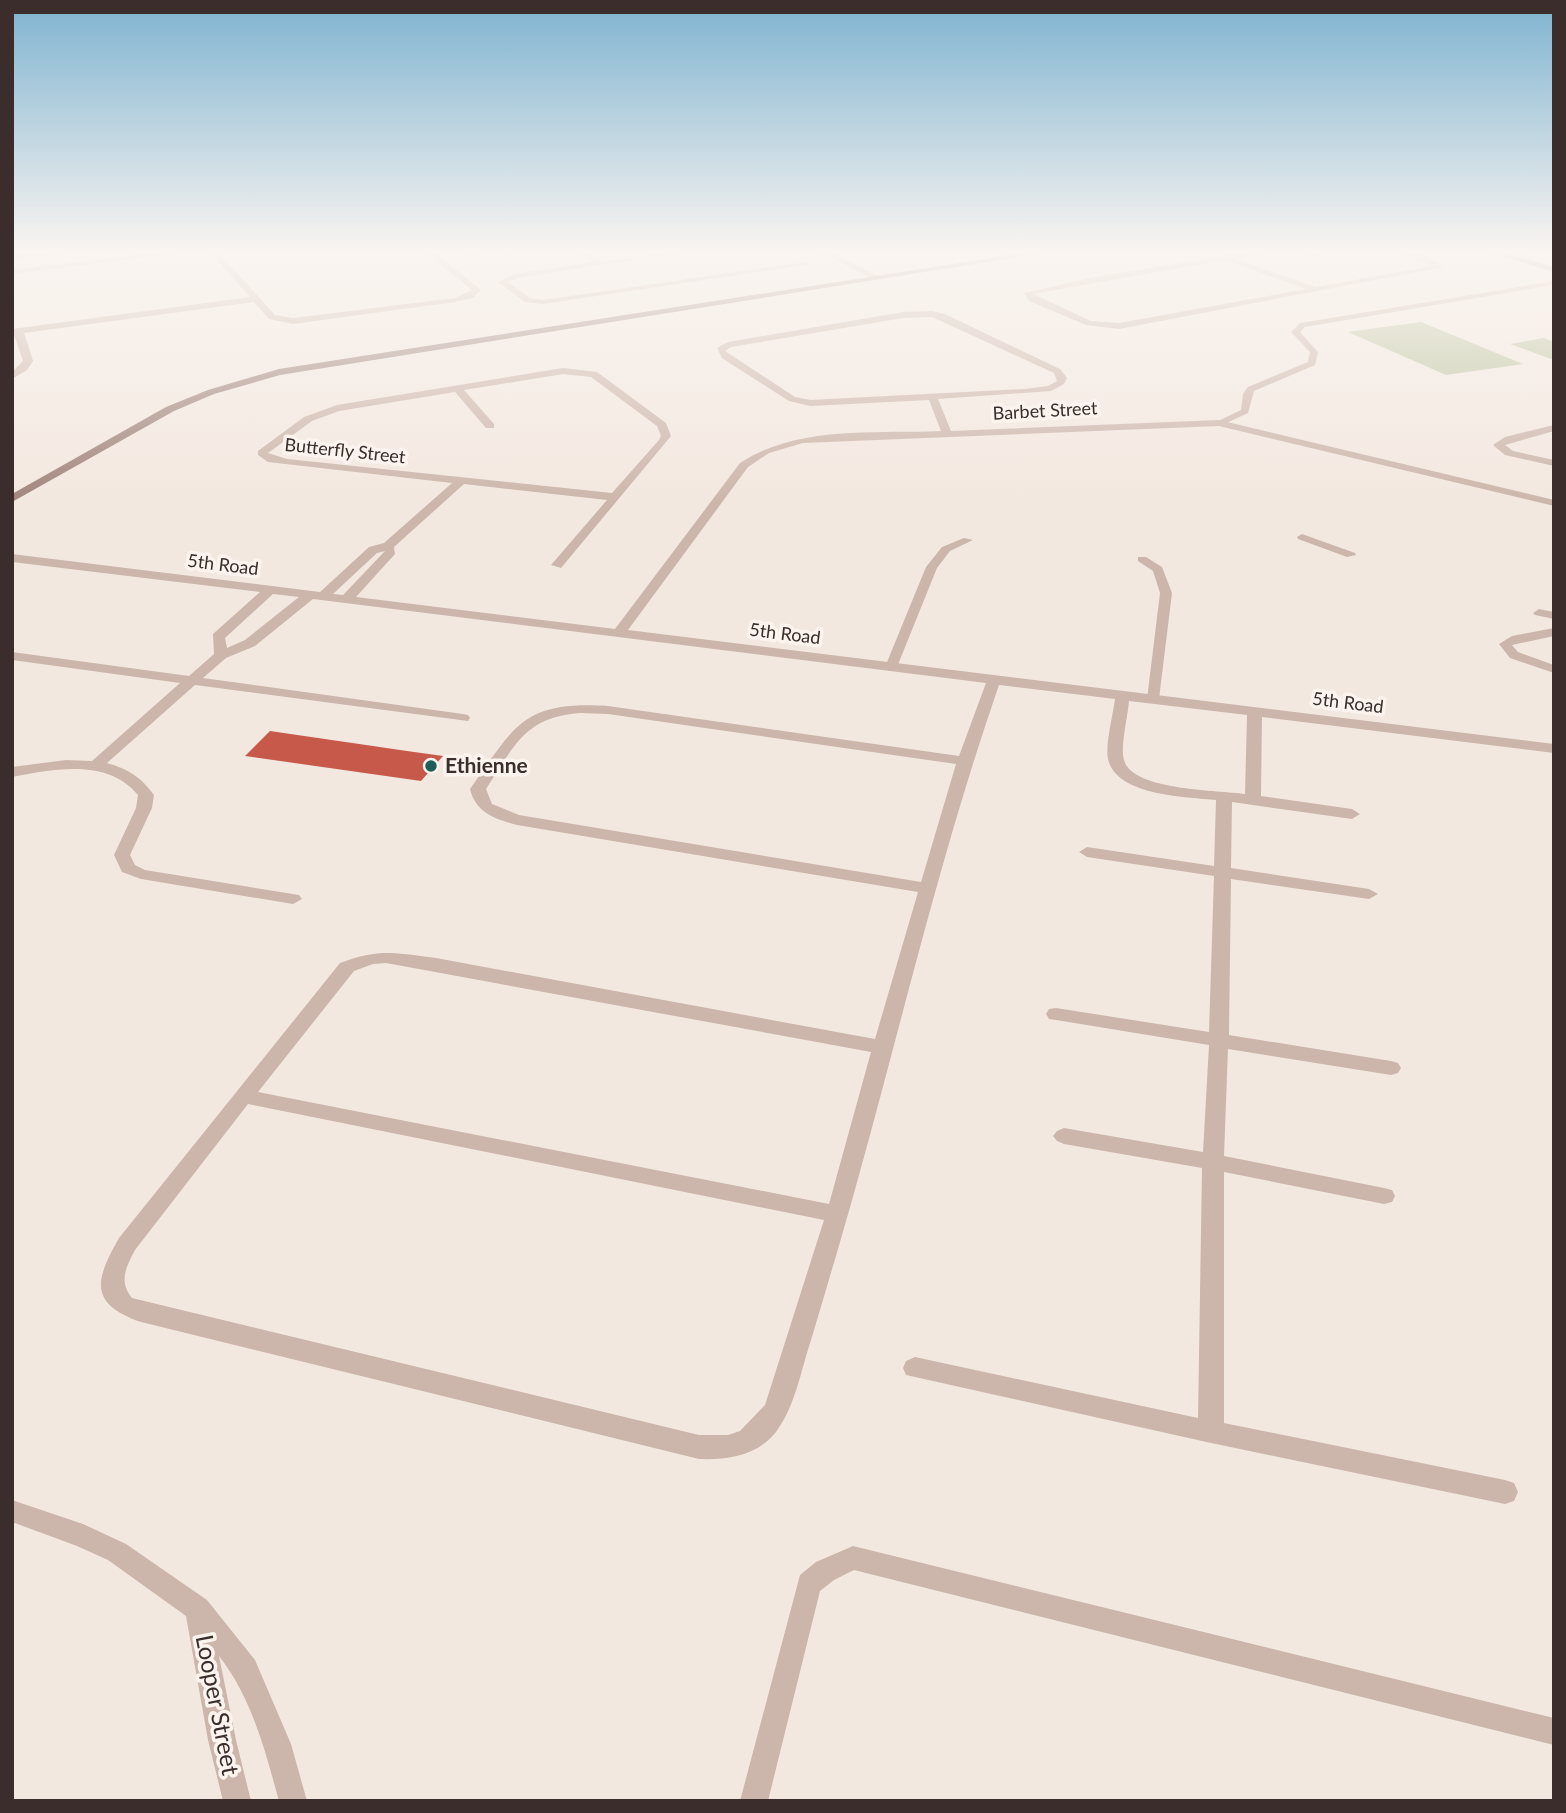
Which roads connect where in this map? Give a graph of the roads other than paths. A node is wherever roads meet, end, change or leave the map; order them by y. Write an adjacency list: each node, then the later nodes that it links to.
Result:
1 (17, 335): 6 (street)
2 (508, 335): 16 (main road)
3 (789, 335): 8 (street)
4 (981, 335): 8 (street)
5 (1297, 335): 9 (lane)
6 (12, 376)
7 (457, 388): 10 (street); 14 (street, Butterfly Street); 15 (street, Butterfly Street)
8 (933, 398): 12 (street)
9 (1219, 423): 12 (street, Barbet Street); 17 (street, Barbet Street)
10 (490, 426)
11 (1554, 428): 13 (street)
12 (947, 433): 31 (street, Barbet Street)
13 (1554, 463)
14 (461, 481): 15 (street, Butterfly Street); 20 (street)
15 (615, 497): 24 (street, Butterfly Street)
16 (12, 499)
17 (1554, 503)
18 (1302, 537): 21 (lane)
19 (968, 540): 34 (lane)
20 (388, 546): 26 (street); 27 (street)
21 (1351, 555)
22 (12, 558): 25 (street, 5th Road)
23 (1142, 559): 39 (lane)
24 (558, 565)
25 (271, 590): 26 (street, 5th Road); 33 (street)
26 (316, 596): 27 (street, 5th Road); 33 (street)
27 (346, 600): 31 (street, 5th Road)
28 (1539, 613): 29 (lane)
29 (1554, 616)
30 (1554, 632): 35 (lane)
31 (619, 633): 34 (street, 5th Road)
32 (12, 656): 36 (street)
33 (221, 656): 36 (street)
34 (891, 667): 37 (street, 5th Road)
35 (1554, 668)
36 (193, 680): 41 (street); 44 (street)
37 (994, 680): 38 (street, 5th Road); 43 (street)
38 (1123, 695): 39 (street, 5th Road); 46 (street)
39 (1153, 699): 40 (street, 5th Road)
40 (1255, 711): 42 (street, 5th Road); 47 (street)
41 (463, 718)
42 (1554, 749)
43 (965, 761): 51 (street); 51 (street)
44 (94, 766): 45 (street); 53 (street)
45 (12, 772)
46 (1224, 796): 47 (street); 50 (street)
47 (1253, 800): 48 (street)
48 (1352, 814)
49 (1087, 852): 50 (street)
50 (1223, 872): 52 (street); 55 (street)
51 (928, 888): 56 (street)
52 (1369, 894)
53 (293, 899)
54 (1056, 1014): 55 (street)
55 (1219, 1041): 57 (street); 60 (street)
56 (882, 1047): 58 (street); 62 (street)
57 (1391, 1068)
58 (243, 1096): 62 (street); 62 (street)
59 (1064, 1136): 60 (street)
60 (1213, 1161): 61 (street); 64 (street)
61 (1384, 1196)
62 (838, 1214)
63 (915, 1368): 64 (street)
64 (1211, 1432): 65 (street)
65 (1505, 1492)
66 (12, 1511): 67 (lane, Looper Street)
67 (198, 1609): 69 (lane, Looper Street); 70 (lane, Looper Street)
68 (1554, 1732): 71 (lane)
69 (237, 1801)
70 (293, 1801)
71 (754, 1801)

